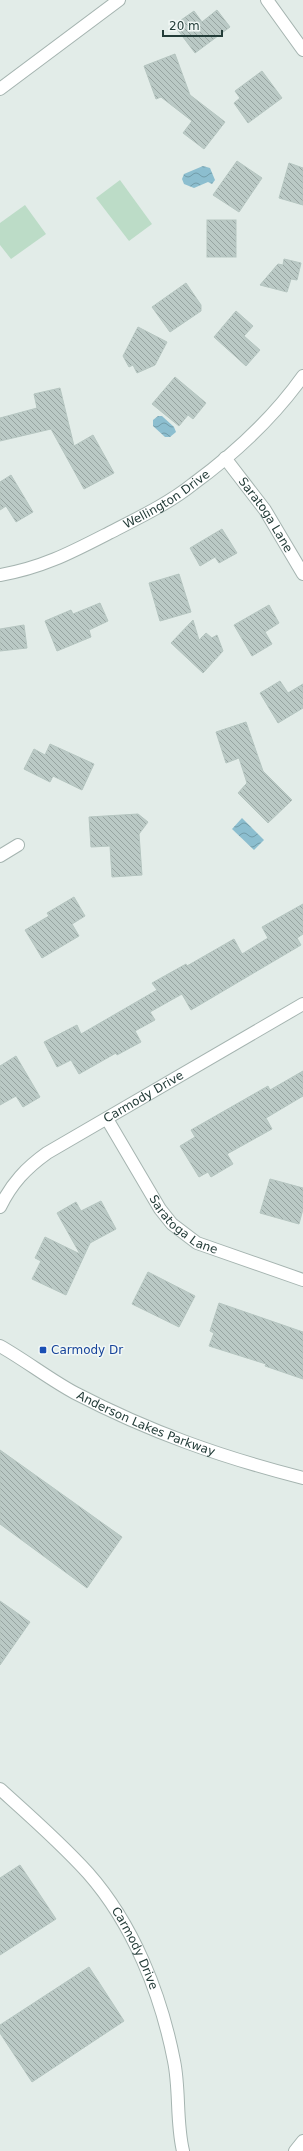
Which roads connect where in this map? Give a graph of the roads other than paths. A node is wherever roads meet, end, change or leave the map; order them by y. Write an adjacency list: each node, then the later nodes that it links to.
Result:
1 (119, 0): 4 (street)
2 (267, 0): 3 (street)
3 (303, 50)
4 (0, 89)
5 (303, 376): 6 (street, Wellington Drive)
6 (225, 458): 7 (street, Saratoga Lane); 8 (street, Wellington Drive)
7 (303, 574)
8 (0, 575)
9 (18, 845): 10 (street)
10 (0, 856)
11 (303, 1004): 12 (street, Carmody Drive)
12 (107, 1119): 13 (street, Carmody Drive); 14 (street, Saratoga Lane)
13 (0, 1207)
14 (303, 1280)
15 (0, 1346): 16 (street, Anderson Lakes Parkway)
16 (303, 1478)
17 (0, 1789): 19 (street, Carmody Drive)
18 (303, 2141): 20 (street)
19 (183, 2151)
20 (295, 2151)

